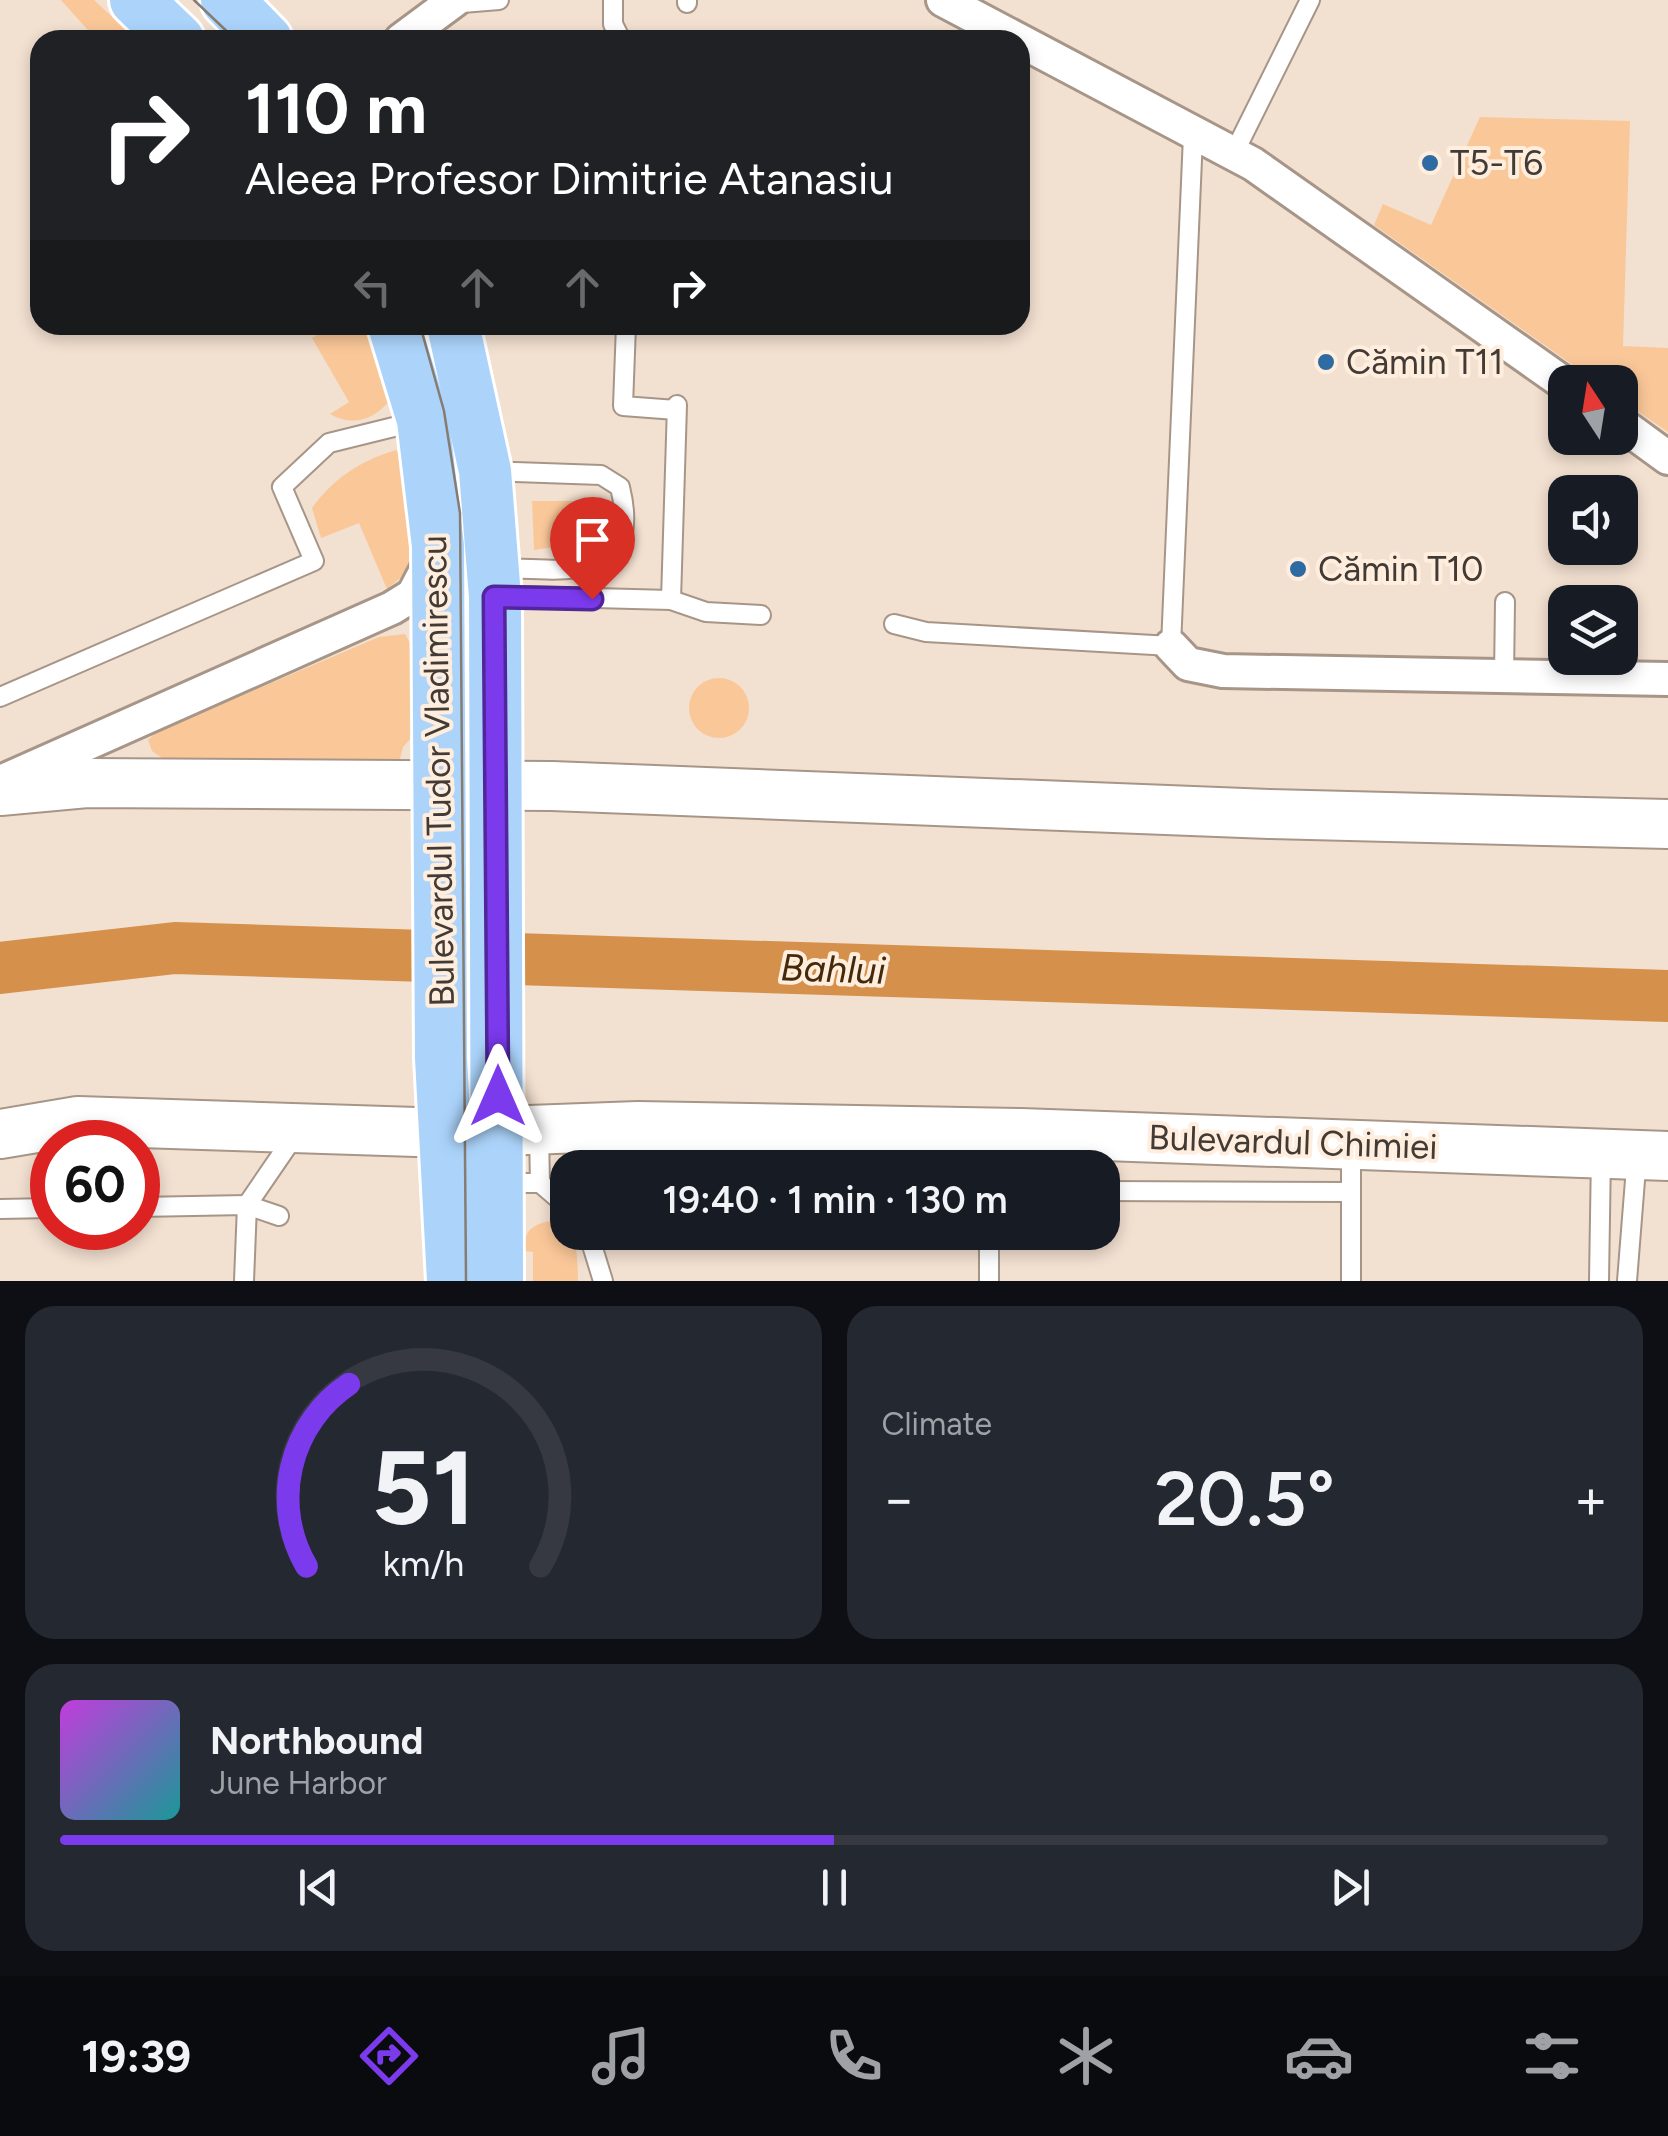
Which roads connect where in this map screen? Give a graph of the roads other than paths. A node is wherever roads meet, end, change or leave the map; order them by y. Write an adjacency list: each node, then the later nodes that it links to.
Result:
1 (136, 0): 8 (main road)
2 (227, 0): 9 (main road)
3 (499, 0): 7 (lane)
4 (613, 0): 11 (lane)
5 (943, 0): 12 (street)
6 (1310, 0): 15 (lane)
7 (450, 2): 10 (street)
8 (168, 30)
9 (256, 30)
10 (414, 30)
11 (616, 30)
12 (998, 30)
13 (1030, 47): 14 (street)
14 (1193, 136): 15 (street); 29 (lane)
15 (1233, 155): 19 (street)
16 (397, 335): 20 (main road, Bulevardul Tudor Vladimirescu)
17 (453, 335): 23 (main road, Bulevardul Tudor Vladimirescu)
18 (626, 335): 25 (lane)
19 (1548, 372)
20 (423, 420): 23 (main road, Bulevardul Tudor Vladimirescu); 32 (lane)
21 (1638, 436): 22 (street)
22 (1668, 458)
23 (459, 525): 24 (main road, Bulevardul Tudor Vladimirescu); 24 (lane); 24 (lane); 33 (street); 34 (main road, Bulevardul Tudor Vladimirescu)
24 (492, 583): 25 (lane); 35 (main road, Bulevardul Tudor Vladimirescu)
25 (671, 600): 27 (lane)
26 (1505, 602): 30 (lane)
27 (761, 615)
28 (894, 624): 29 (lane)
29 (1171, 646): 30 (street)
30 (1504, 676): 31 (street)
31 (1668, 679)
32 (0, 698)
33 (0, 782)
34 (441, 785): 35 (main road); 36 (main road); 42 (main road, Bulevardul Tudor Vladimirescu)
35 (497, 787): 37 (main road); 42 (main road, Bulevardul Tudor Vladimirescu)
36 (0, 792)
37 (1668, 824)
38 (299, 1130): 39 (main road, Bulevardul Chimiei); 42 (main road, Bulevardul Chimiei); 47 (lane)
39 (0, 1134)
40 (1352, 1143): 41 (main road, Bulevardul Chimiei); 43 (main road, Bulevardul Chimiei); 46 (lane)
41 (1021, 1150): 42 (main road, Bulevardul Chimiei)
42 (504, 1152): 45 (lane); 55 (main road, Bulevardul Tudor Vladimirescu); 56 (main road, Bulevardul Tudor Vladimirescu)
43 (1635, 1155): 60 (lane); 61 (lane)
44 (1120, 1191): 46 (lane)
45 (550, 1192)
46 (1350, 1192): 59 (lane)
47 (247, 1205): 48 (lane); 51 (lane); 54 (lane)
48 (160, 1207)
49 (0, 1208): 50 (lane)
50 (30, 1208)
51 (279, 1216)
52 (594, 1250): 57 (lane)
53 (990, 1250): 58 (lane)
54 (244, 1281)
55 (453, 1281)
56 (497, 1281)
57 (603, 1281)
58 (990, 1281)
59 (1351, 1281)
60 (1598, 1281)
61 (1626, 1281)

